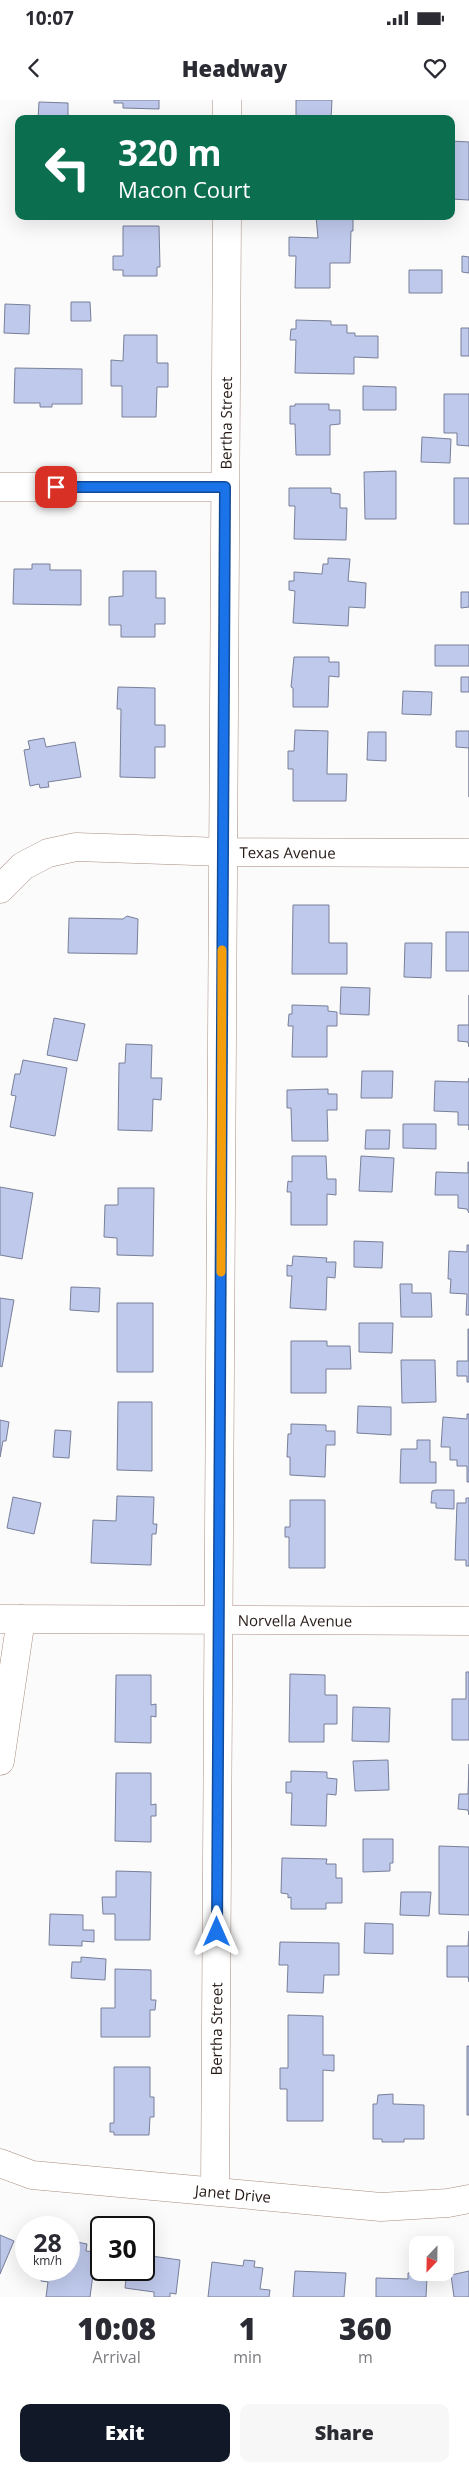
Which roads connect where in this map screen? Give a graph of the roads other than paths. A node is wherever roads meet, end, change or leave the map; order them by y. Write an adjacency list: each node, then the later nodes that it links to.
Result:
1 (227, 100): 2 (street)
2 (227, 115)
3 (227, 220): 5 (street, Bertha Street)
4 (0, 487): 5 (street)
5 (225, 487): 6 (street, Bertha Street)
6 (223, 852): 7 (street, Texas Avenue); 8 (street, Texas Avenue); 10 (street, Bertha Street)
7 (469, 853)
8 (0, 889)
9 (10, 1619): 10 (street, Norvella Avenue); 12 (street)
10 (219, 1620): 11 (street, Norvella Avenue); 14 (street, Bertha Street)
11 (469, 1621)
12 (0, 1761)
13 (0, 2163): 14 (street, Janet Drive)
14 (216, 2191): 15 (street, Janet Drive)
15 (469, 2199)

